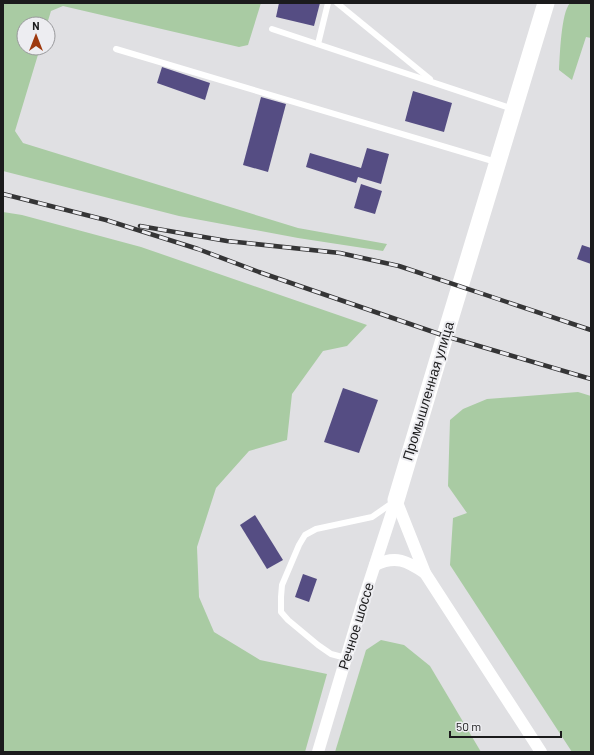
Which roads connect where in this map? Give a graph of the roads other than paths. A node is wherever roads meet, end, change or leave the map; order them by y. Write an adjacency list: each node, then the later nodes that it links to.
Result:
1 (328, 3): 5 (lane)
2 (337, 3): 7 (lane)
3 (546, 3): 8 (street, Промышленная улица)
4 (272, 29): 5 (lane)
5 (318, 44): 7 (lane)
6 (116, 49): 9 (lane)
7 (434, 82): 8 (lane)
8 (514, 109): 9 (street, Промышленная улица)
9 (498, 162): 10 (street, Промышленная улица)
10 (396, 500): 11 (street, Речное шоссе); 12 (street); 13 (lane)
11 (374, 565): 12 (street); 13 (street, Речное шоссе)
12 (425, 573): 15 (street)
13 (346, 658): 14 (street, Речное шоссе)
14 (318, 752)
15 (541, 752)

